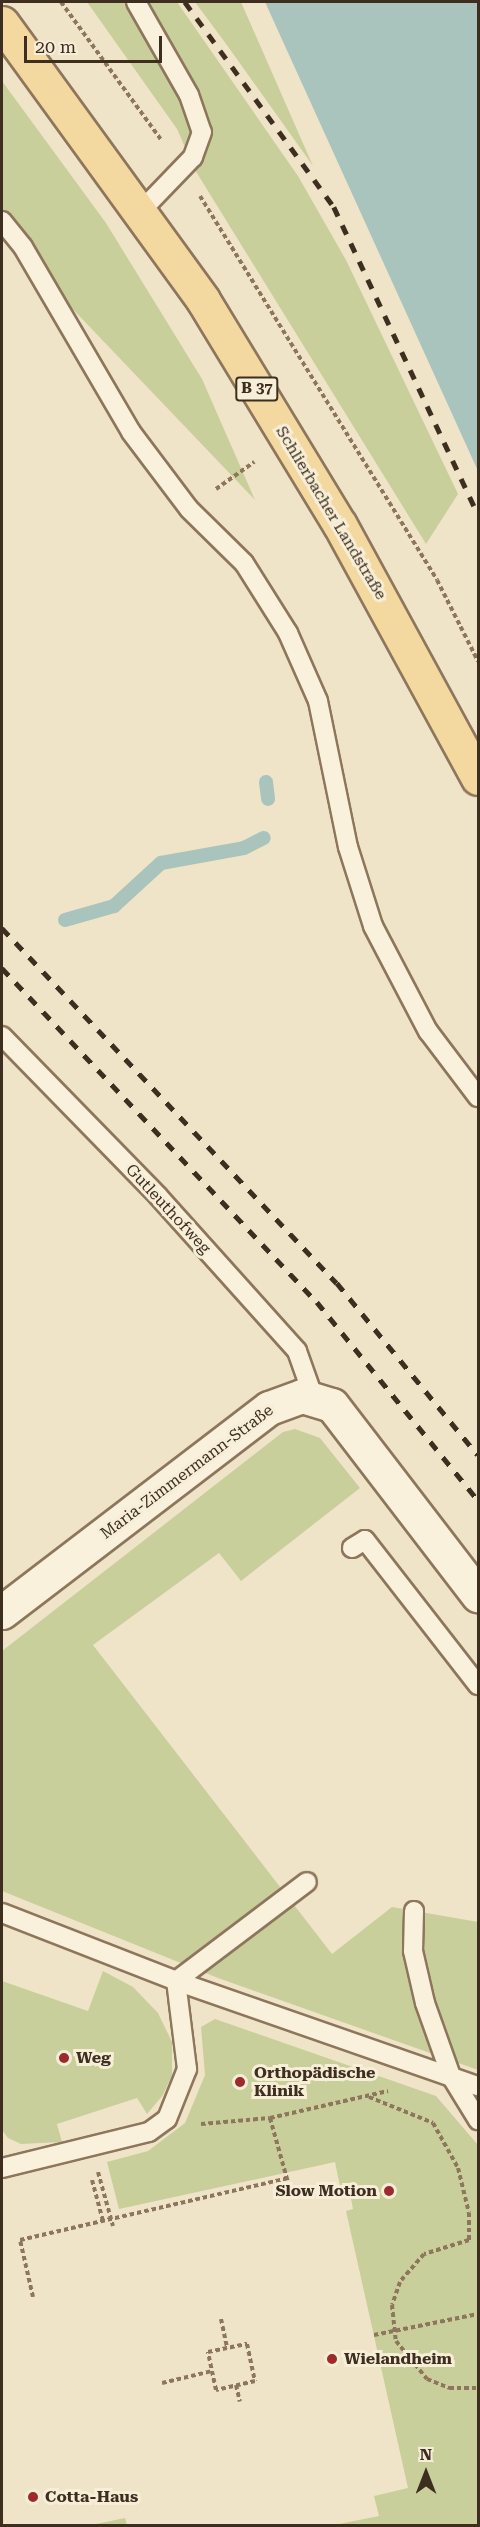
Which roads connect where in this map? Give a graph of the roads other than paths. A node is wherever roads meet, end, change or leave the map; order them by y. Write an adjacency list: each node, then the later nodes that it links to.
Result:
1 (136, 2): 3 (lane)
2 (2, 23): 3 (main road, Schlierbacher Landstraße / B 37)
3 (141, 211): 5 (main road, Schlierbacher Landstraße / B 37)
4 (2, 220): 7 (lane)
5 (478, 778)
6 (2, 1036): 8 (lane, Gutleuthofweg)
7 (478, 1097)
8 (313, 1396): 10 (street); 11 (street, Maria-Zimmermann-Straße)
9 (352, 1548): 12 (lane)
10 (478, 1595)
11 (2, 1612)
12 (478, 1685)
13 (307, 1882): 16 (lane)
14 (414, 1911): 17 (lane)
15 (2, 1913): 16 (lane)
16 (176, 1981): 17 (lane); 20 (lane)
17 (451, 2076): 18 (lane); 19 (lane)
18 (478, 2086)
19 (478, 2120)
20 (2, 2169)

